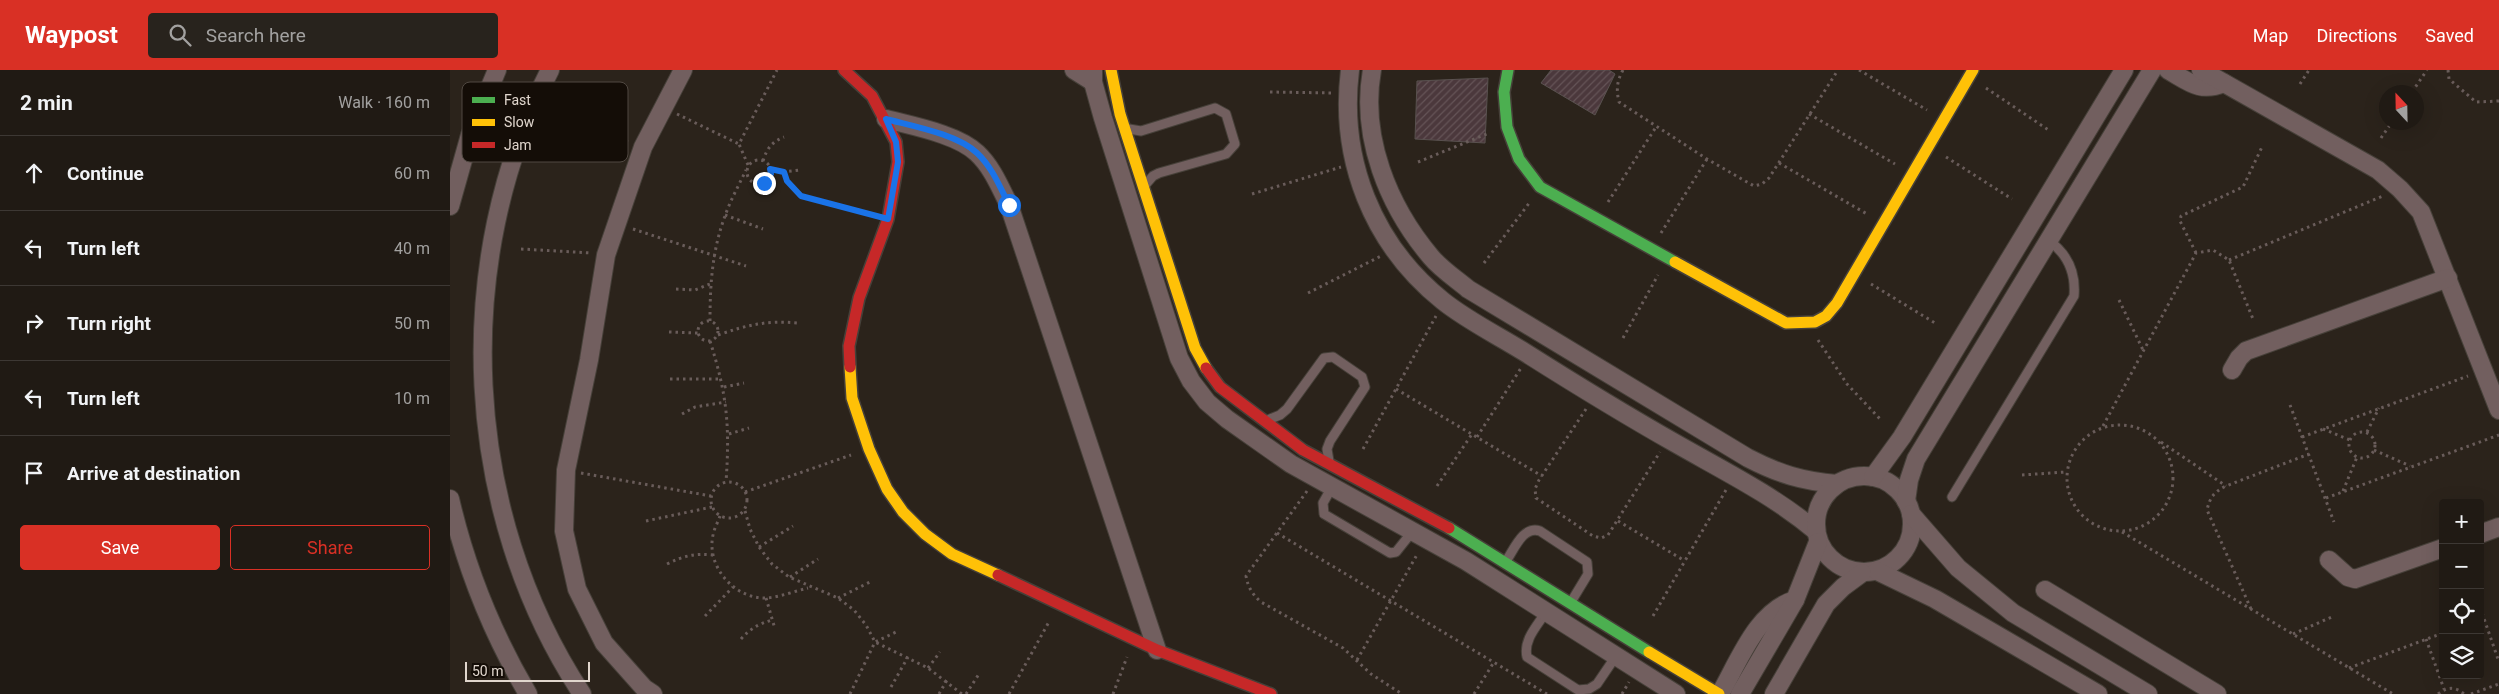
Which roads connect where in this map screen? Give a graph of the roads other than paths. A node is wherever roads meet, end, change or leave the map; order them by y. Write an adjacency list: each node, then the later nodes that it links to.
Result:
1 (497, 70): 15 (street)
2 (682, 70): 51 (street)
3 (844, 70): 17 (street)
4 (1074, 70): 14 (street)
5 (1110, 70): 18 (street)
6 (1350, 70): 38 (street)
7 (1372, 70): 30 (street)
8 (1508, 70): 13 (street)
9 (2124, 70): 29 (street)
10 (2152, 70): 23 (street)
11 (2168, 70): 16 (street)
12 (2201, 70): 16 (street)
13 (1970, 74)
14 (1093, 76): 31 (street)
15 (492, 82)
16 (2224, 83): 24 (street)
17 (886, 119): 47 (street); 47 (street)
18 (1125, 127): 21 (street); 21 (lane)
19 (462, 162): 22 (street)
20 (508, 162): 50 (street)
21 (1145, 187): 27 (street)
22 (450, 206)
23 (2048, 240): 32 (lane); 34 (street)
24 (2448, 278): 25 (street); 26 (street)
25 (2232, 370)
26 (2499, 410)
27 (1262, 420): 28 (street); 28 (lane)
28 (1336, 468): 31 (street); 41 (street)
29 (1873, 477): 30 (street); 34 (street)
30 (1837, 484): 38 (street)
31 (1332, 487): 37 (street); 37 (lane)
32 (1952, 497)
33 (450, 499): 49 (street)
34 (1909, 508): 42 (street); 58 (street)
35 (2499, 527): 36 (street)
36 (2484, 533)
37 (1419, 535): 46 (street)
38 (1817, 536): 42 (street); 44 (street)
39 (2439, 549): 40 (street)
40 (2329, 560)
41 (1506, 563): 45 (street); 45 (lane)
42 (1870, 572): 56 (street); 57 (street)
43 (2045, 590): 59 (street)
44 (1795, 600): 54 (street); 55 (street)
45 (1570, 604): 54 (street)
46 (1546, 612): 48 (street); 48 (lane)
47 (1157, 650): 52 (street)
48 (1616, 656): 53 (street)
49 (528, 694)
50 (582, 694)
51 (653, 694)
52 (1272, 694)
53 (1676, 694)
54 (1720, 694)
55 (1740, 694)
56 (1774, 694)
57 (2098, 694)
58 (2148, 694)
59 (2217, 694)

